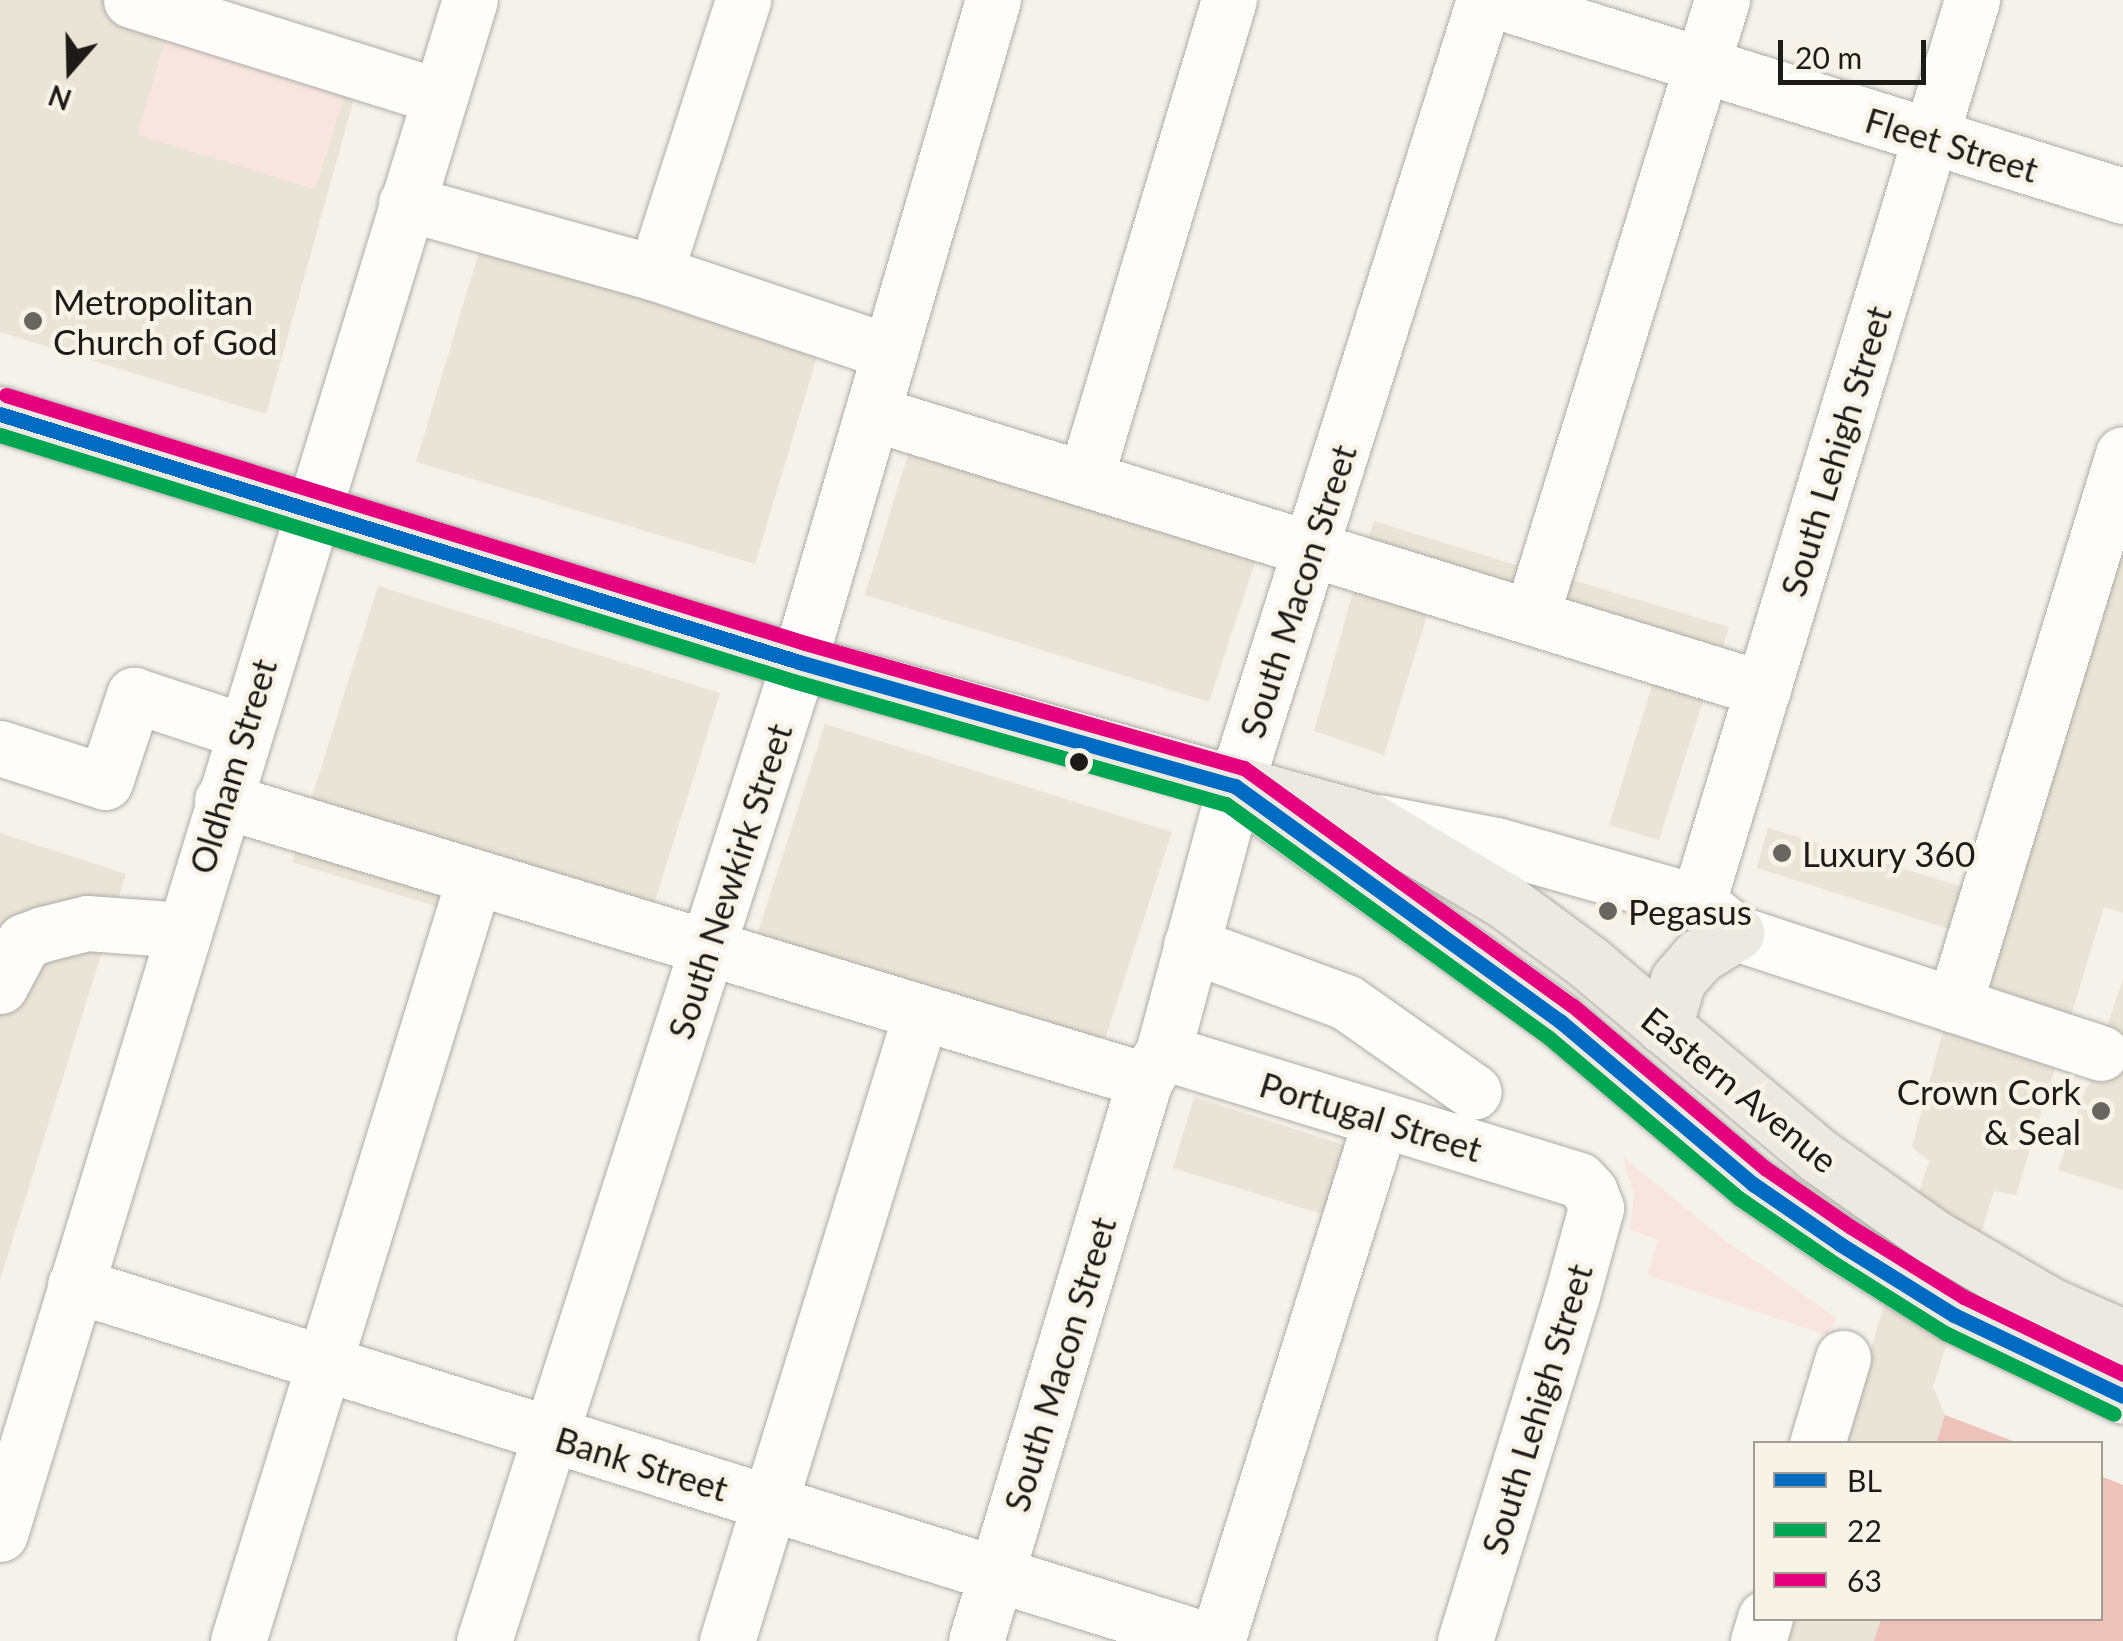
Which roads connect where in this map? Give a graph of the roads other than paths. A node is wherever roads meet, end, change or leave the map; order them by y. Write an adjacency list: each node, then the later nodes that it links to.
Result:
1 (131, 0): 10 (street)
2 (470, 0): 12 (street, Oldham Street)
3 (743, 0): 16 (street)
4 (993, 0): 17 (street, South Newkirk Street)
5 (1229, 0): 21 (street)
6 (1484, 0): 23 (street, South Macon Street)
7 (1494, 0): 11 (street, Fleet Street)
8 (1722, 0): 11 (street)
9 (1972, 0): 13 (street, South Lehigh Street)
10 (192, 9): 12 (street)
11 (1702, 66): 13 (street, Fleet Street); 24 (street)
12 (440, 98): 15 (street, Oldham Street)
13 (1930, 137): 14 (street, Fleet Street); 26 (street, South Lehigh Street)
14 (2123, 196)
15 (406, 203): 16 (street); 22 (street, Oldham Street)
16 (656, 273): 17 (street)
17 (890, 352): 18 (street, South Newkirk Street)
18 (872, 413): 21 (street); 25 (street, South Newkirk Street)
19 (0, 414): 22 (main road, Eastern Avenue)
20 (2123, 454): 38 (street)
21 (1086, 479): 23 (street)
22 (311, 507): 25 (main road, Eastern Avenue); 27 (street, Oldham Street)
23 (1310, 548): 24 (street); 29 (street, South Macon Street)
24 (1532, 617): 26 (street)
25 (800, 662): 29 (main road, Eastern Avenue); 36 (street, South Newkirk Street)
26 (1763, 689): 33 (street, South Lehigh Street)
27 (243, 731): 28 (street); 30 (street, Oldham Street)
28 (0, 748)
29 (1235, 786): 31 (main road, Eastern Avenue); 35 (street, South Macon Street); 50 (main road, Eastern Avenue)
30 (222, 800): 32 (street, Portugal Street); 34 (street, Oldham Street)
31 (1370, 820): 33 (street, Eastern Avenue); 40 (main road, Eastern Avenue)
32 (474, 880): 36 (street, Portugal Street); 49 (street)
33 (1717, 918): 38 (street, Eastern Avenue); 40 (main road)
34 (182, 930): 37 (street); 46 (street, Oldham Street)
35 (1191, 945): 42 (street, South Macon Street); 43 (street)
36 (710, 948): 39 (street, Portugal Street); 51 (street, South Newkirk Street)
37 (0, 986)
38 (1954, 1004): 41 (street, Eastern Avenue)
39 (921, 1014): 42 (street, Portugal Street); 53 (street)
40 (1664, 1028): 47 (main road, Eastern Avenue)
41 (2101, 1053)
42 (1154, 1066): 44 (street, Portugal Street); 55 (street, South Macon Street)
43 (1474, 1092)
44 (1381, 1119): 45 (street, Portugal Street); 60 (street)
45 (1579, 1180): 61 (street, South Lehigh Street)
46 (75, 1285): 49 (street, Bank Street); 54 (street, Oldham Street)
47 (2123, 1336)
48 (1843, 1358): 52 (street)
49 (325, 1363): 51 (street, Bank Street); 56 (street)
50 (2123, 1396)
51 (549, 1433): 53 (street, Bank Street); 57 (street, South Newkirk Street)
52 (1818, 1441)
53 (768, 1503): 55 (street, Bank Street); 58 (street)
54 (0, 1534)
55 (997, 1574): 59 (street, South Macon Street); 60 (street, Bank Street)
56 (238, 1641)
57 (484, 1641)
58 (727, 1641)
59 (976, 1641)
60 (1213, 1641)
61 (1465, 1641)

